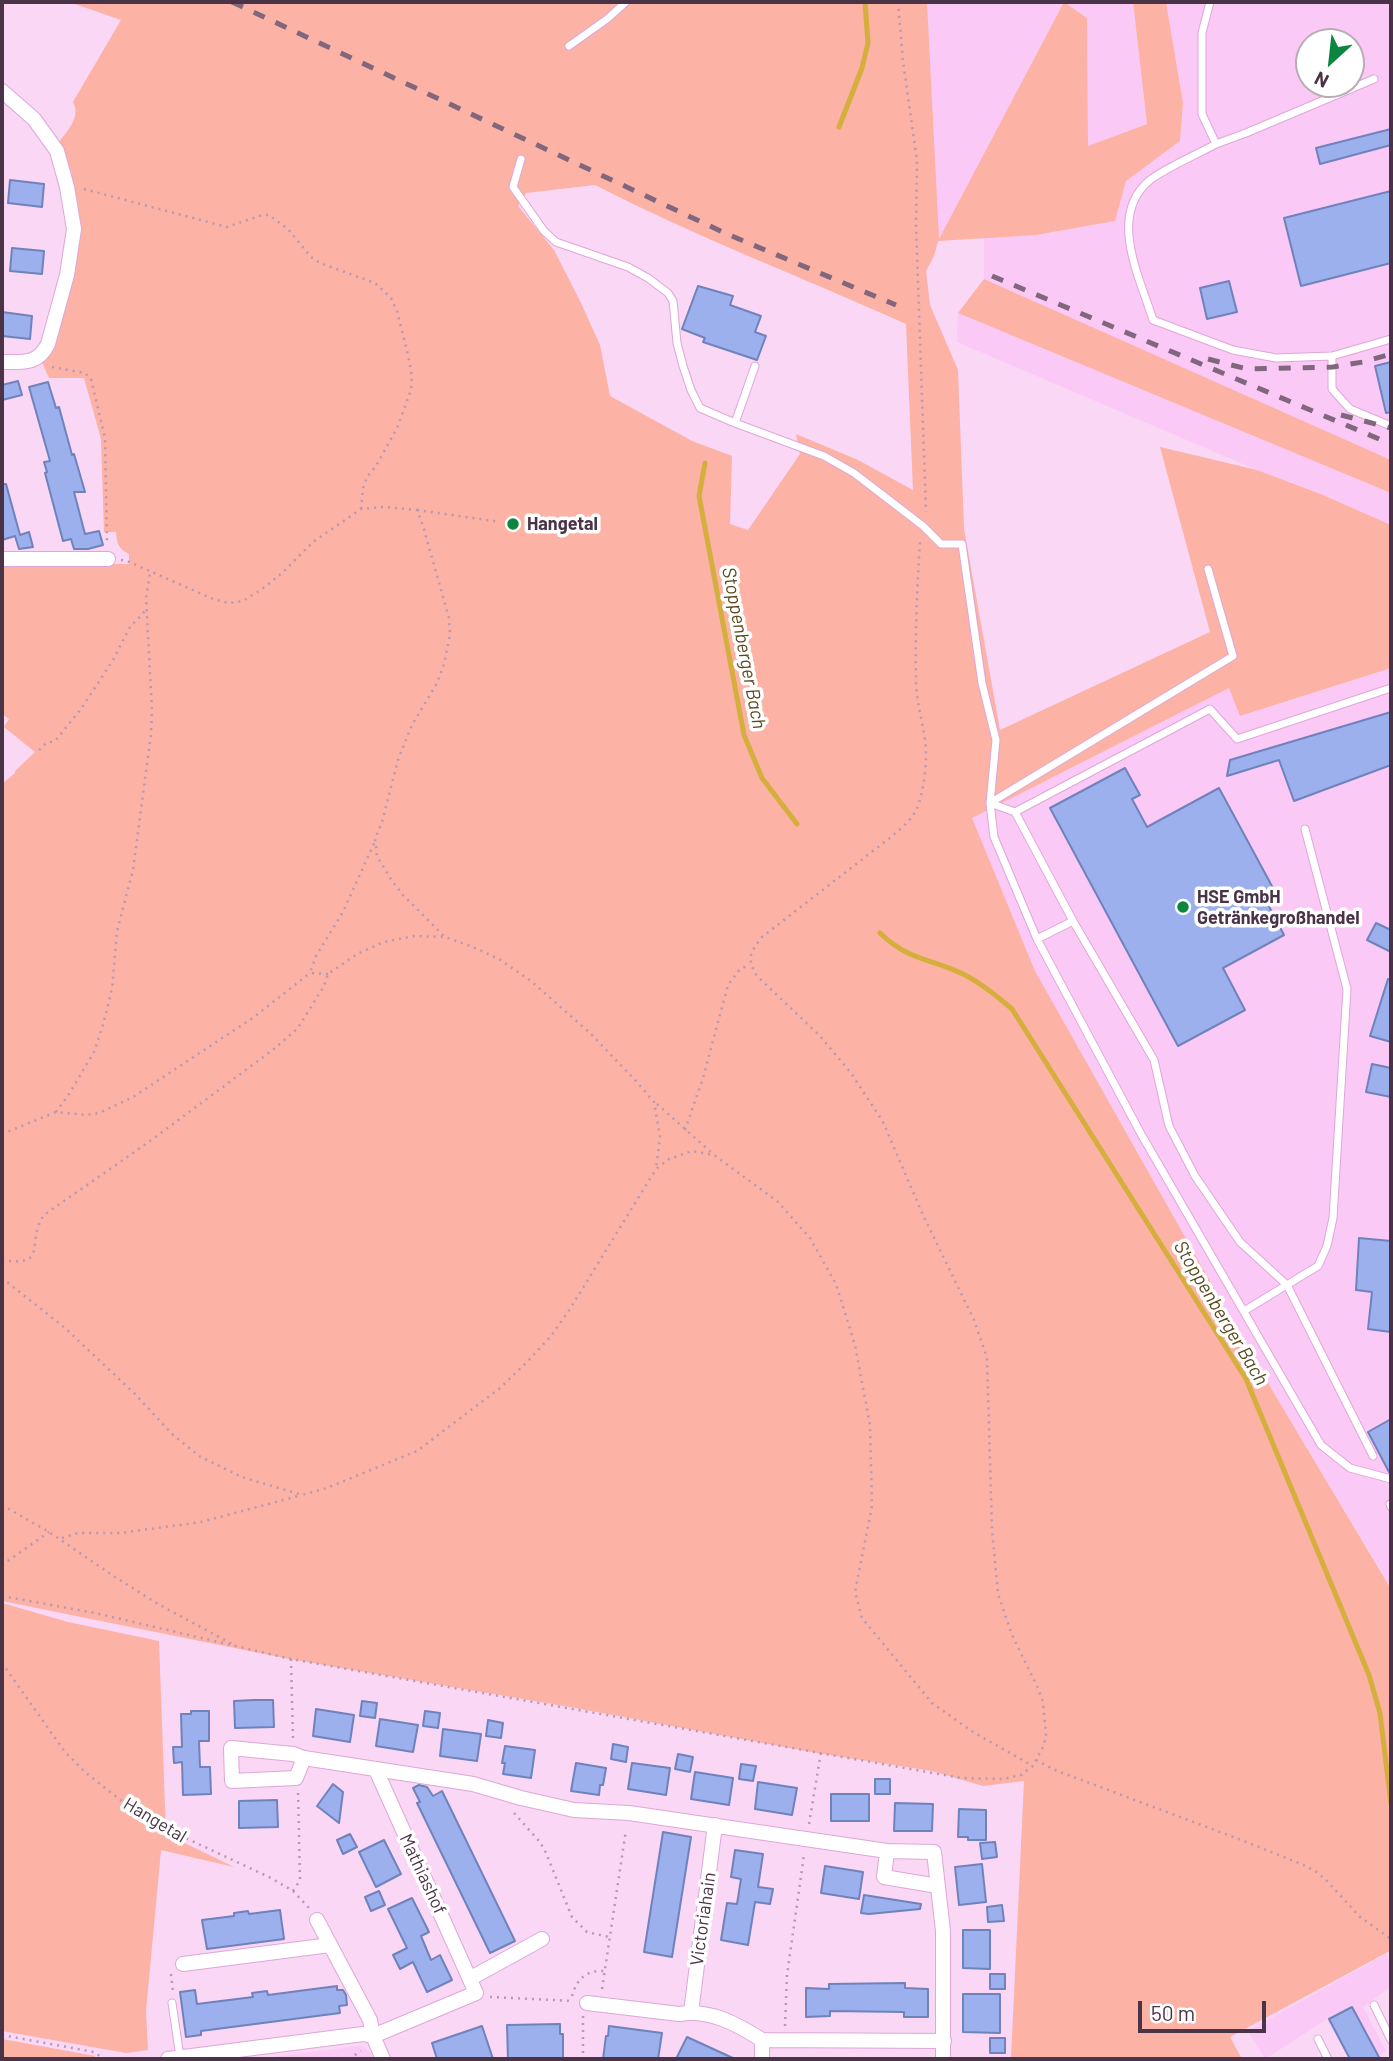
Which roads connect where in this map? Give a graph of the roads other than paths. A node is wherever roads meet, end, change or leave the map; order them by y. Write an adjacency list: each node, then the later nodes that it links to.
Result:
1 (626, 2): 3 (lane)
2 (1210, 2): 6 (lane)
3 (569, 46)
4 (1374, 79): 6 (lane)
5 (2, 91): 10 (street)
6 (1216, 144): 9 (lane)
7 (521, 159): 12 (lane)
8 (1391, 339): 9 (lane)
9 (1332, 356): 13 (lane)
10 (2, 362)
11 (755, 366): 12 (lane)
12 (735, 423): 18 (lane)
13 (1391, 426)
14 (2, 559): 15 (street)
15 (108, 559)
16 (1208, 569): 18 (lane)
17 (1391, 688): 19 (lane)
18 (990, 803): 19 (lane); 22 (lane)
19 (1015, 812): 21 (lane)
20 (1305, 829): 23 (lane)
21 (1073, 921): 22 (lane); 23 (lane)
22 (1037, 939): 24 (lane)
23 (1287, 1285): 24 (lane); 25 (lane)
24 (1244, 1311): 26 (lane)
25 (1373, 1456)
26 (1391, 1479)
27 (298, 1756): 27 (street); 28 (street)
28 (376, 1770): 29 (street); 36 (street, Mathiashof)
29 (715, 1825): 30 (street); 40 (street, Victoriahain)
30 (887, 1851): 31 (street); 31 (street)
31 (938, 1886): 45 (street)
32 (317, 1920): 34 (street)
33 (542, 1939): 36 (street)
34 (330, 1945): 35 (street); 41 (street)
35 (183, 1964)
36 (471, 1978): 41 (street, Mathiashof)
37 (172, 2003): 46 (lane)
38 (590, 2003): 40 (street)
39 (1374, 2005): 44 (lane)
40 (691, 2012): 43 (street)
41 (373, 2036): 46 (street); 47 (street)
42 (1318, 2039): 50 (lane)
43 (762, 2040): 45 (street); 48 (street)
44 (1391, 2040)
45 (944, 2041): 49 (street)
46 (174, 2058)
47 (383, 2059)
48 (762, 2059)
49 (943, 2059)
50 (1328, 2059)

